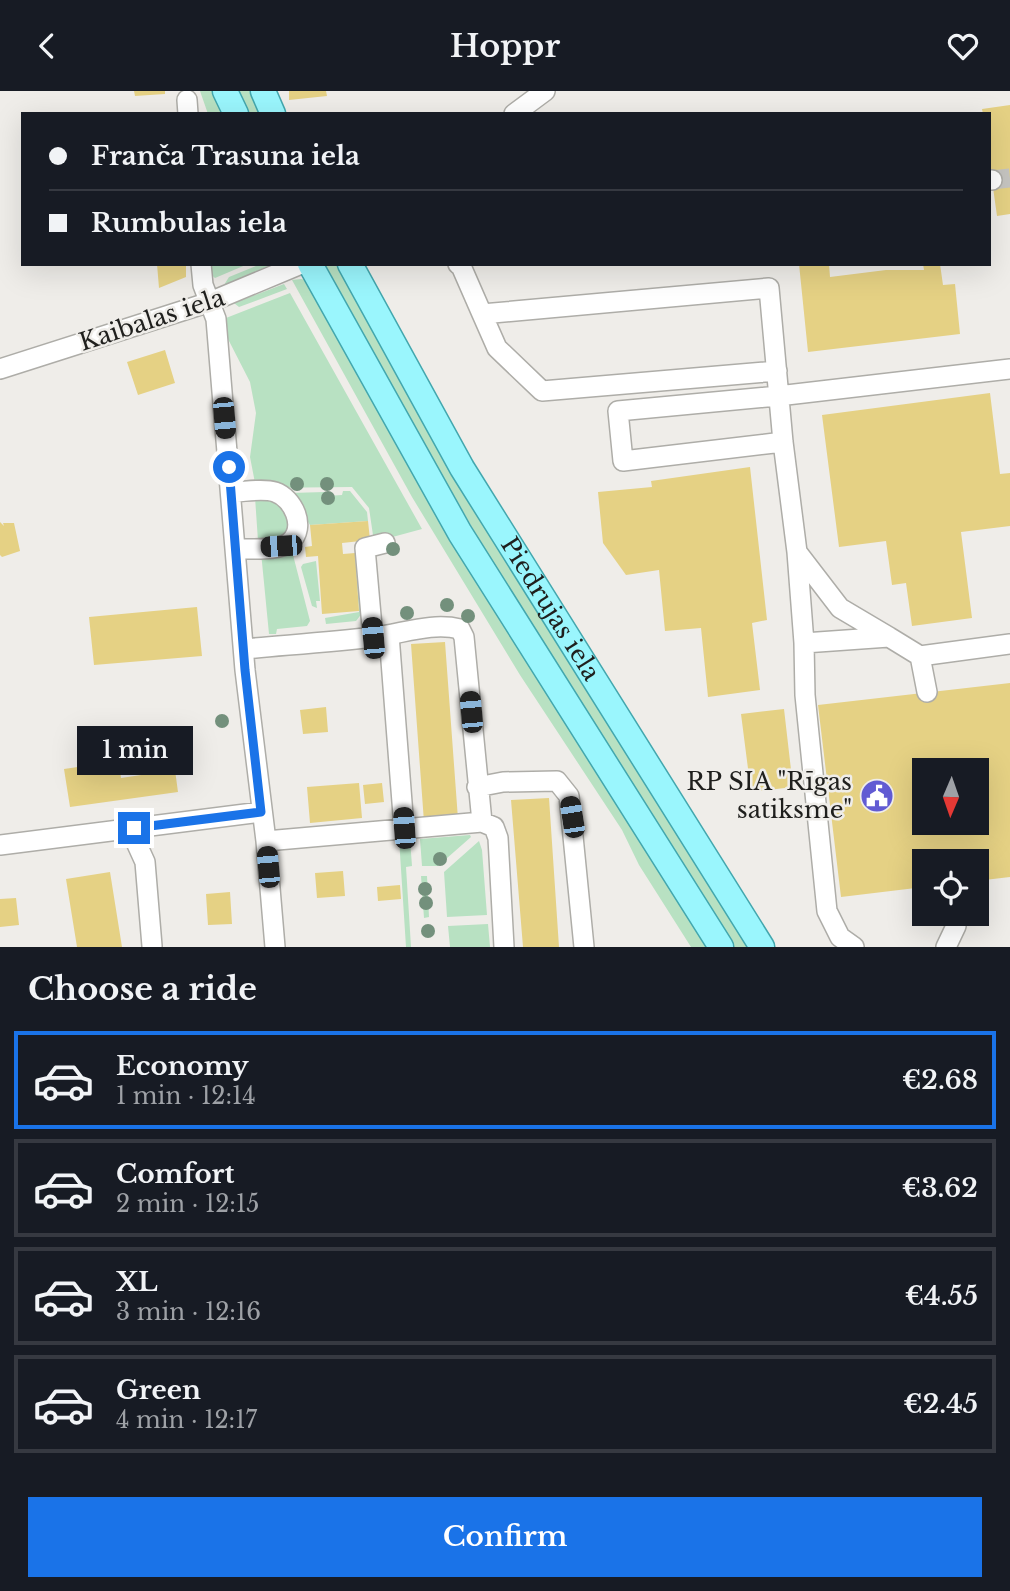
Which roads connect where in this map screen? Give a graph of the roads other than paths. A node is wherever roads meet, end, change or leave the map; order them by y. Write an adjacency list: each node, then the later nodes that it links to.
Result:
1 (225, 91): 4 (main road)
2 (262, 91): 5 (main road)
3 (545, 91): 6 (street)
4 (235, 112)
5 (272, 112)
6 (517, 112)
7 (201, 266): 12 (street)
8 (296, 266): 12 (street, Kaibalas iela)
9 (311, 266): 42 (main road, Piedrujas iela)
10 (352, 266): 43 (main road, Piedrujas iela)
11 (460, 266): 13 (street)
12 (210, 302): 14 (street, Kaibalas iela); 19 (street)
13 (482, 314): 16 (street); 16 (street)
14 (0, 369)
15 (1010, 369): 17 (street)
16 (777, 371): 17 (street)
17 (778, 395): 18 (street); 18 (street)
18 (783, 442): 22 (street)
19 (231, 492): 21 (street); 21 (street)
20 (385, 543): 23 (street)
21 (236, 548): 27 (street)
22 (797, 552): 24 (street); 25 (street)
23 (381, 636): 27 (street); 30 (street); 34 (street)
24 (889, 637): 25 (street); 28 (street)
25 (804, 643): 44 (street)
26 (1010, 644): 28 (street)
27 (244, 649): 31 (street)
28 (920, 656): 29 (street)
29 (927, 692)
30 (477, 787): 32 (street); 41 (street)
31 (261, 812): 33 (street); 35 (street)
32 (482, 822): 34 (street); 40 (street)
33 (134, 828): 36 (street); 38 (street)
34 (404, 828): 35 (street)
35 (266, 841): 39 (street)
36 (0, 845)
37 (956, 926): 45 (street)
38 (152, 946)
39 (275, 947)
40 (504, 947)
41 (584, 947)
42 (720, 947)
43 (762, 947)
44 (854, 947)
45 (946, 947)

